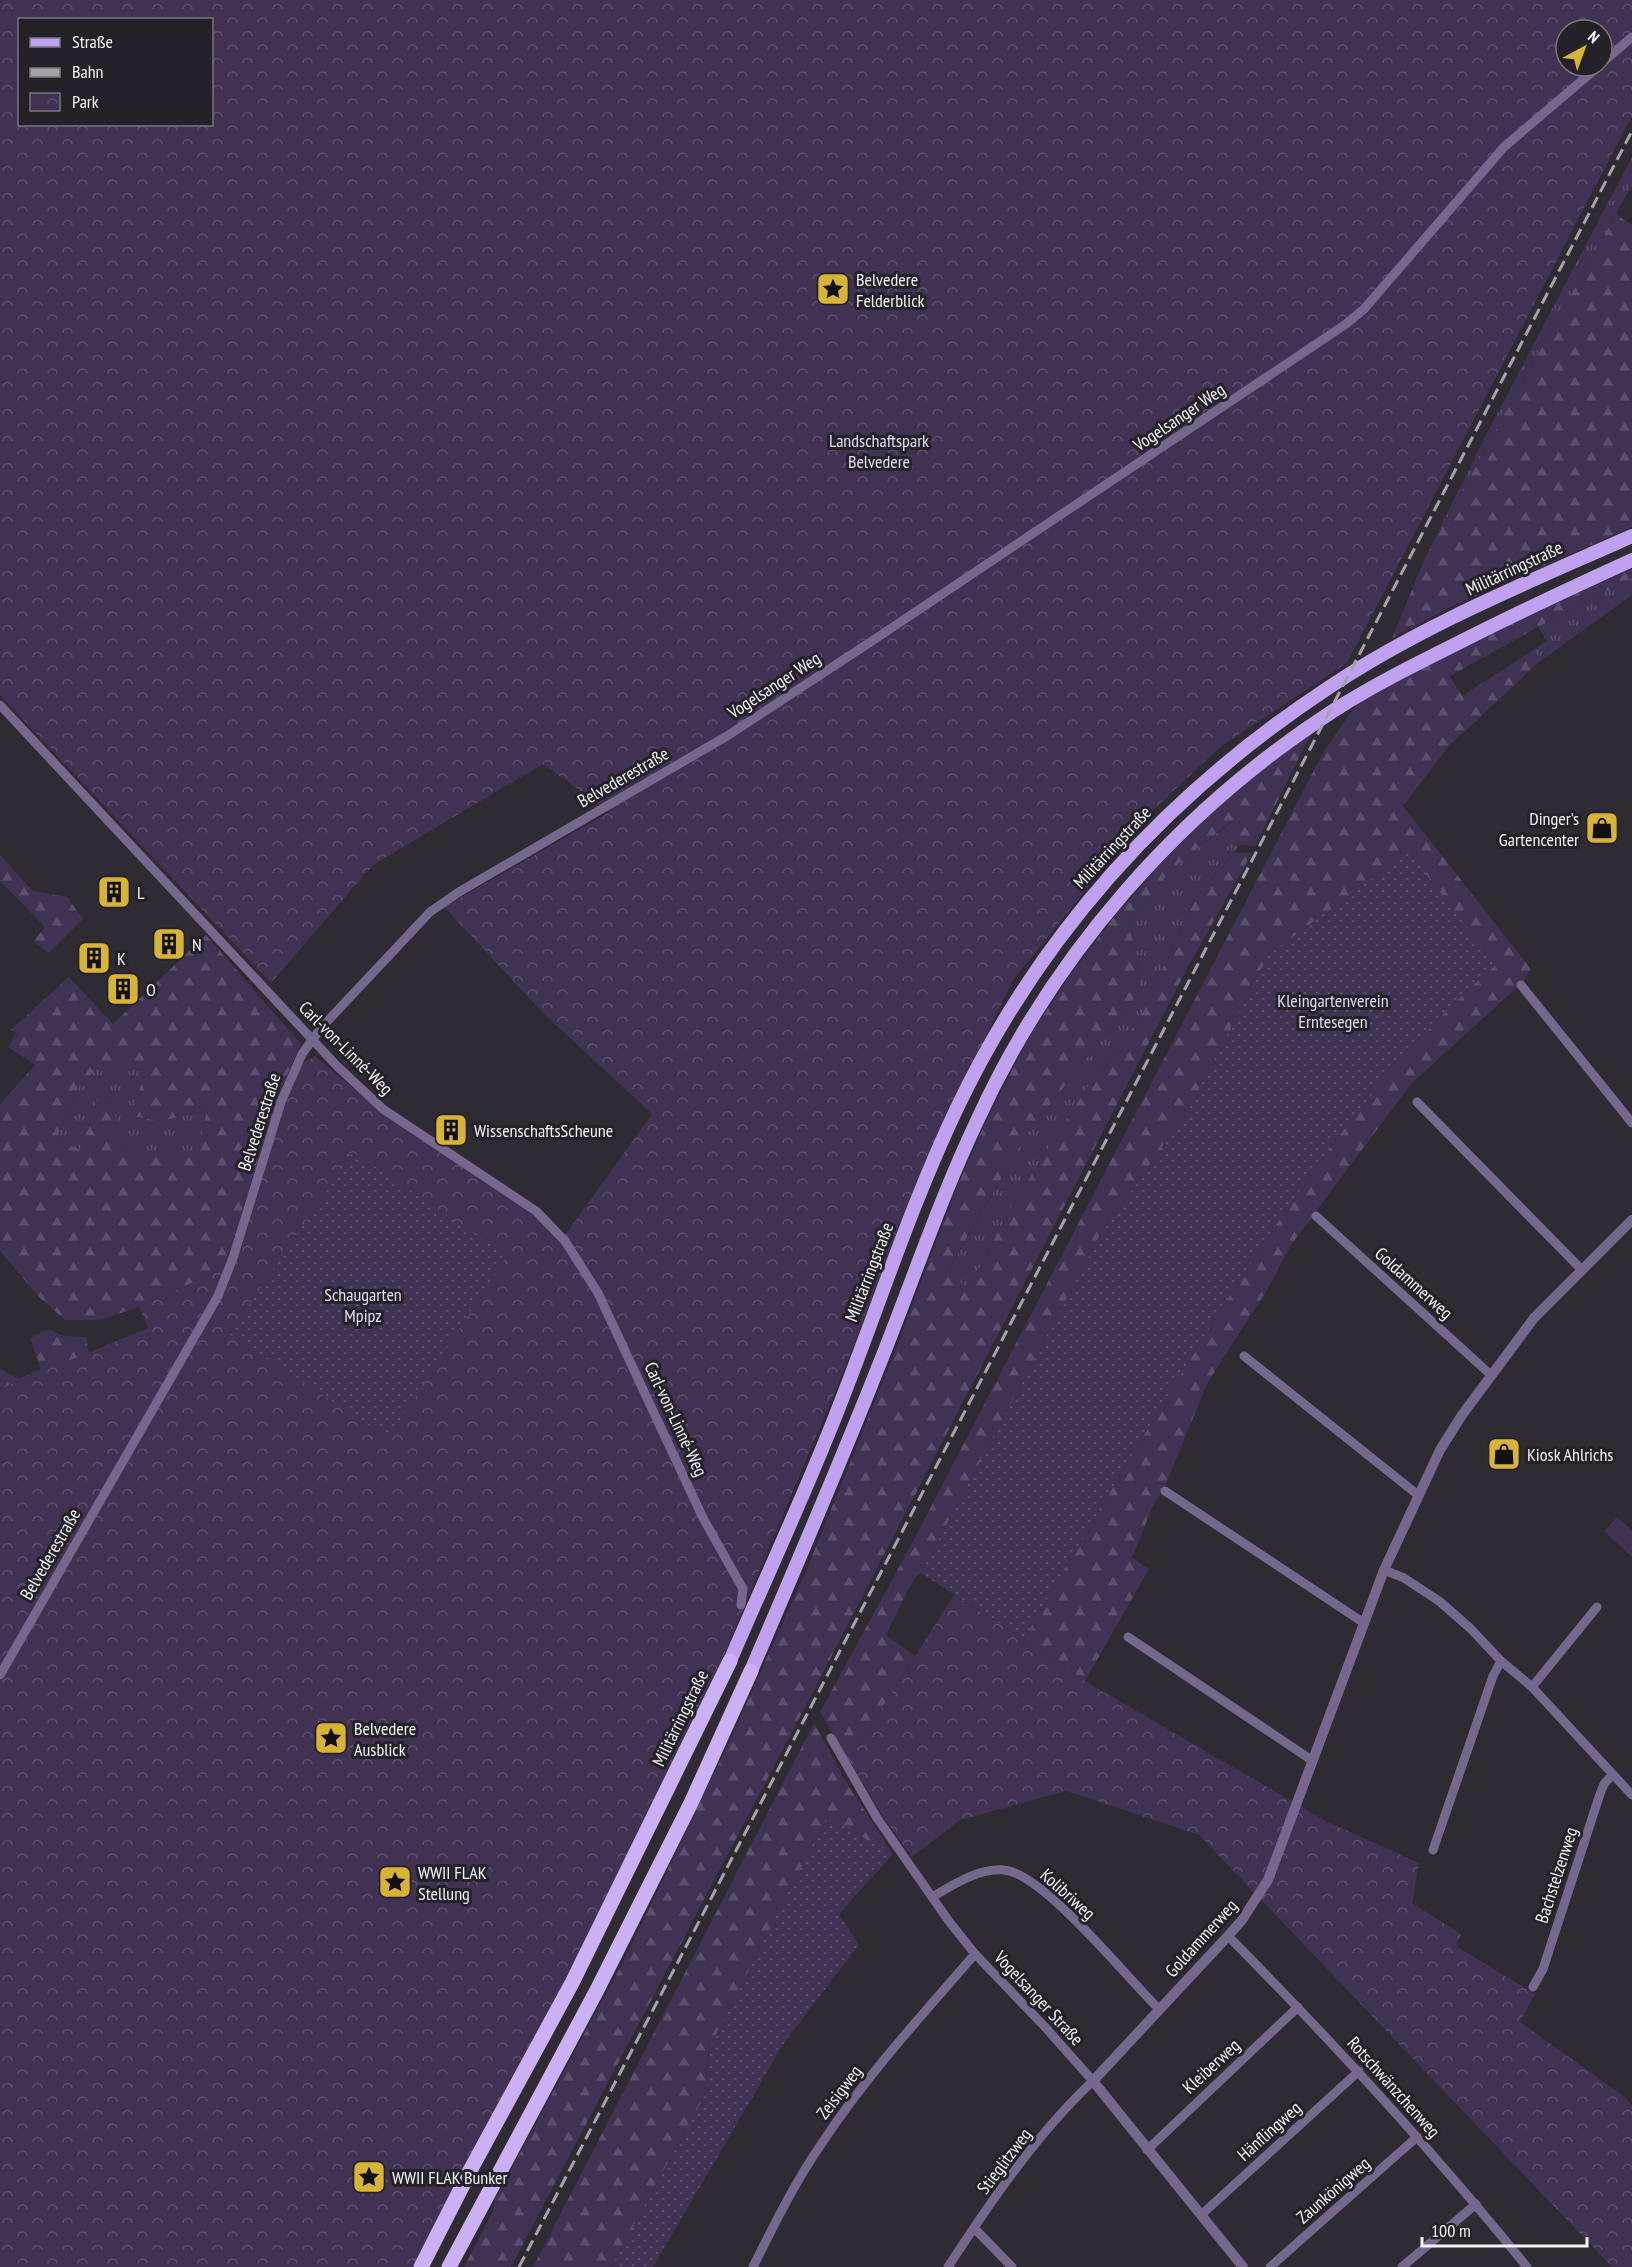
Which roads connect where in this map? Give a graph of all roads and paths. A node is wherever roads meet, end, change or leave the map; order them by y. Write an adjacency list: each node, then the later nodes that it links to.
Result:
1 (1632, 37): 2 (street, Vogelsanger Weg)
2 (1614, 53)
3 (1585, 78): 7 (street, Vogelsanger Weg)
4 (1632, 536): 24 (main road, Militärringstraße)
5 (1632, 561): 26 (main road)
6 (0, 705): 9 (street, Carl-von-Linné-Weg)
7 (728, 736): 9 (street, Belvederestraße)
8 (1521, 985): 11 (street)
9 (312, 1039): 20 (street, Carl-von-Linné-Weg); 27 (street, Belvederestraße)
10 (1417, 1102): 14 (street)
11 (1632, 1122)
12 (1316, 1216): 16 (street, Goldammerweg)
13 (1632, 1220): 14 (street, Goldammerweg)
14 (1581, 1269): 16 (street, Goldammerweg)
15 (1244, 1356): 18 (street)
16 (1491, 1374): 18 (street, Goldammerweg)
17 (1165, 1491): 22 (street)
18 (1418, 1494): 19 (street, Goldammerweg)
19 (1384, 1570): 22 (street, Goldammerweg); 25 (street)
20 (741, 1605)
21 (1597, 1607): 28 (street)
22 (1364, 1623): 30 (street, Goldammerweg)
23 (1128, 1637): 30 (street)
24 (730, 1660): 47 (highway, Militärringstraße)
25 (1501, 1661): 28 (street); 33 (street)
26 (751, 1671): 48 (highway)
27 (0, 1675)
28 (1532, 1687): 31 (street)
29 (831, 1738): 34 (street, Vogelsanger Straße)
30 (1313, 1761): 35 (street, Goldammerweg)
31 (1612, 1775): 32 (street); 37 (street, Bachstelzenweg)
32 (1631, 1791)
33 (1433, 1850)
34 (932, 1897): 36 (street, Vogelsanger Straße); 39 (street, Kolibriweg)
35 (1228, 1936): 38 (street, Rotschwänzchenweg); 39 (street, Goldammerweg)
36 (975, 1954): 41 (street, Vogelsanger Straße); 49 (street, Zeisigweg)
37 (1533, 1987)
38 (1298, 2007): 40 (street, Rotschwänzchenweg); 43 (street, Kleiberweg)
39 (1159, 2009): 41 (street, Goldammerweg)
40 (1359, 2071): 42 (street, Rotschwänzchenweg); 45 (street, Hänflingweg)
41 (1093, 2081): 43 (street, Vogelsanger Straße); 46 (street, Stieglitzweg)
42 (1418, 2137): 44 (street, Rotschwänzchenweg); 53 (street, Zaunkönigweg)
43 (1147, 2150): 45 (street, Vogelsanger Straße)
44 (1476, 2204): 54 (street); 55 (street, Rotschwänzchenweg)
45 (1201, 2215): 52 (street, Vogelsanger Straße)
46 (974, 2228): 50 (street, Stieglitzweg); 51 (street)
47 (421, 2267)
48 (449, 2267)
49 (753, 2267)
50 (948, 2267)
51 (1012, 2267)
52 (1243, 2267)
53 (1270, 2267)
54 (1402, 2267)
55 (1527, 2267)

